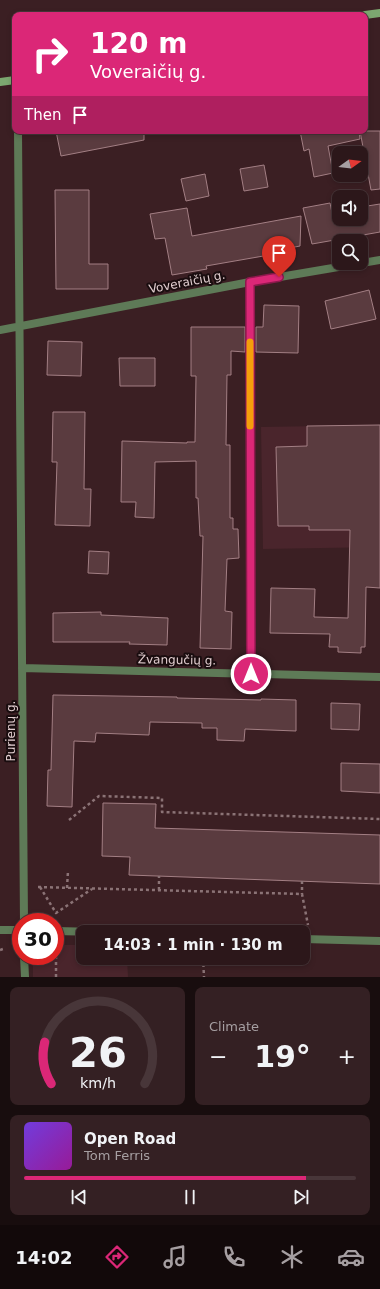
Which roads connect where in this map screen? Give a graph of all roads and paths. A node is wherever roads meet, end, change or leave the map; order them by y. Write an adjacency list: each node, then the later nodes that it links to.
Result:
1 (380, 13): 2 (main road)
2 (368, 15)
3 (12, 80): 4 (main road)
4 (0, 82)
5 (18, 134): 8 (street, Purienų g.)
6 (380, 260): 7 (street, Voveraičių g.)
7 (250, 282): 8 (street, Voveraičių g.); 11 (street)
8 (20, 326): 9 (street, Voveraičių g.); 10 (street, Purienų g.)
9 (0, 330)
10 (22, 668): 11 (street, Žvangučių g.); 18 (street, Purienų g.)
11 (251, 674): 12 (street, Žvangučių g.)
12 (380, 677)
13 (380, 819): 14 (path)
14 (69, 820)
15 (68, 871): 20 (path)
16 (159, 876): 22 (path)
17 (302, 881): 23 (path)
18 (24, 887): 19 (path); 24 (street, Purienų g.)
19 (40, 887): 20 (path); 21 (path)
20 (67, 888): 21 (path)
21 (93, 889): 22 (path)
22 (159, 890): 23 (path)
23 (302, 894): 25 (path)
24 (24, 913)
25 (305, 925)
26 (0, 930): 27 (street)
27 (12, 930)
28 (64, 930): 29 (street)
29 (76, 931)
30 (310, 939): 31 (street)
31 (380, 941)
32 (24, 965): 34 (street)
33 (204, 965): 35 (path)
34 (25, 977)
35 (204, 977)

